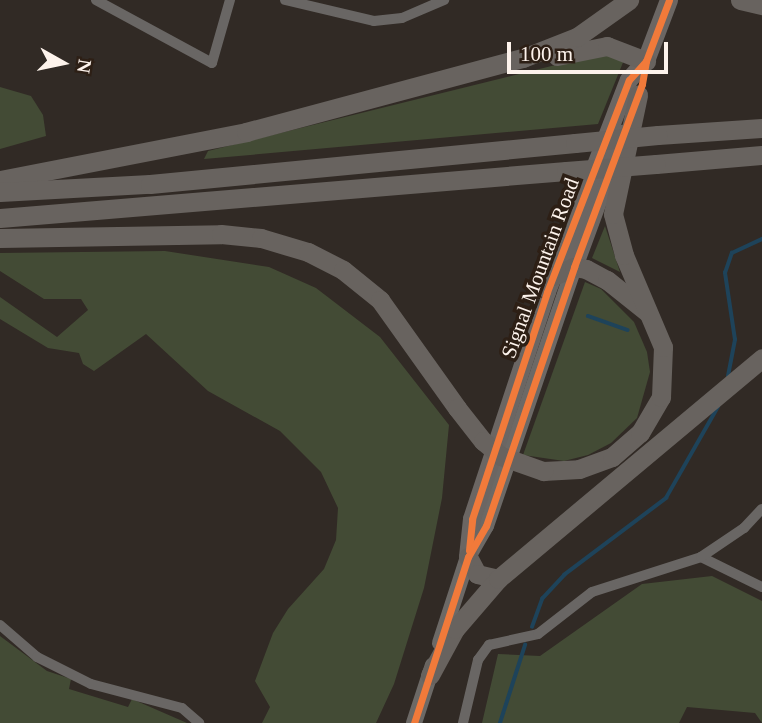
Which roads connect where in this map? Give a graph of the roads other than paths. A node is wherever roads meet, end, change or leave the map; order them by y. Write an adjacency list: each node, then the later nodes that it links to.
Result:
1 (96, 0): 2 (street)
2 (230, 0)
3 (285, 0): 4 (street)
4 (444, 0)
5 (629, 0): 8 (highway)
6 (669, 0): 7 (main road, Signal Mountain Road)
7 (646, 61): 8 (highway); 9 (main road, Signal Mountain Road); 17 (main road, Signal Mountain Road)
8 (430, 84): 12 (highway)
9 (638, 95): 16 (main road, Signal Mountain Road); 18 (highway)
10 (762, 128): 13 (highway, bridge)
11 (762, 155): 14 (highway, bridge)
12 (0, 180)
13 (0, 192)
14 (0, 218)
15 (0, 237): 18 (highway, bridge)
16 (574, 267): 17 (highway); 18 (highway); 21 (main road, Signal Mountain Road)
17 (553, 276): 21 (main road, Signal Mountain Road)
18 (653, 317)
19 (762, 358): 23 (highway)
20 (762, 509): 22 (street)
21 (468, 557): 23 (highway); 26 (main road, Signal Mountain Road)
22 (701, 557): 24 (street); 29 (street)
23 (498, 579): 26 (highway)
24 (762, 587)
25 (0, 625): 27 (street)
26 (430, 675): 28 (main road, Signal Mountain Road)
27 (199, 723)
28 (414, 723)
29 (463, 723)

